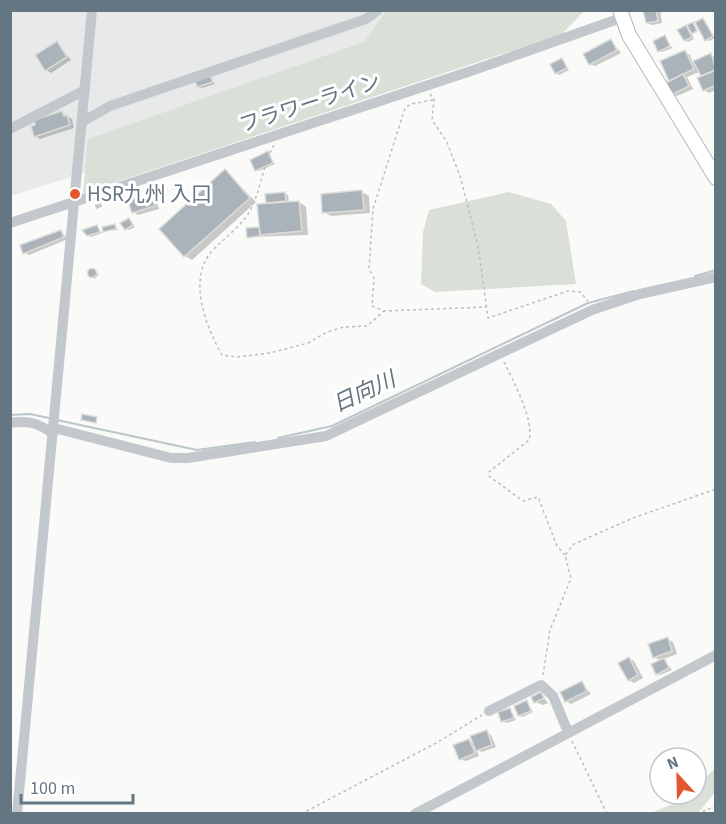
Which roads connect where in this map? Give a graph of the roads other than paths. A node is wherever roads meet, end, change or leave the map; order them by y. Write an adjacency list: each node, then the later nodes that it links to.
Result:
1 (92, 10): 4 (street)
2 (378, 10): 5 (street)
3 (621, 14): 7 (main road); 8 (street, フラワーライン)
4 (85, 90): 5 (street); 6 (street)
5 (82, 122): 8 (street)
6 (10, 129)
7 (716, 178)
8 (74, 202): 9 (street, フラワーライン); 12 (street)
9 (10, 223)
10 (716, 277): 12 (street)
11 (10, 423): 12 (street)
12 (53, 431): 16 (street)
13 (716, 655): 15 (street)
14 (489, 711): 15 (street)
15 (568, 732): 18 (street)
16 (16, 763): 17 (street)
17 (17, 813)
18 (416, 813)

